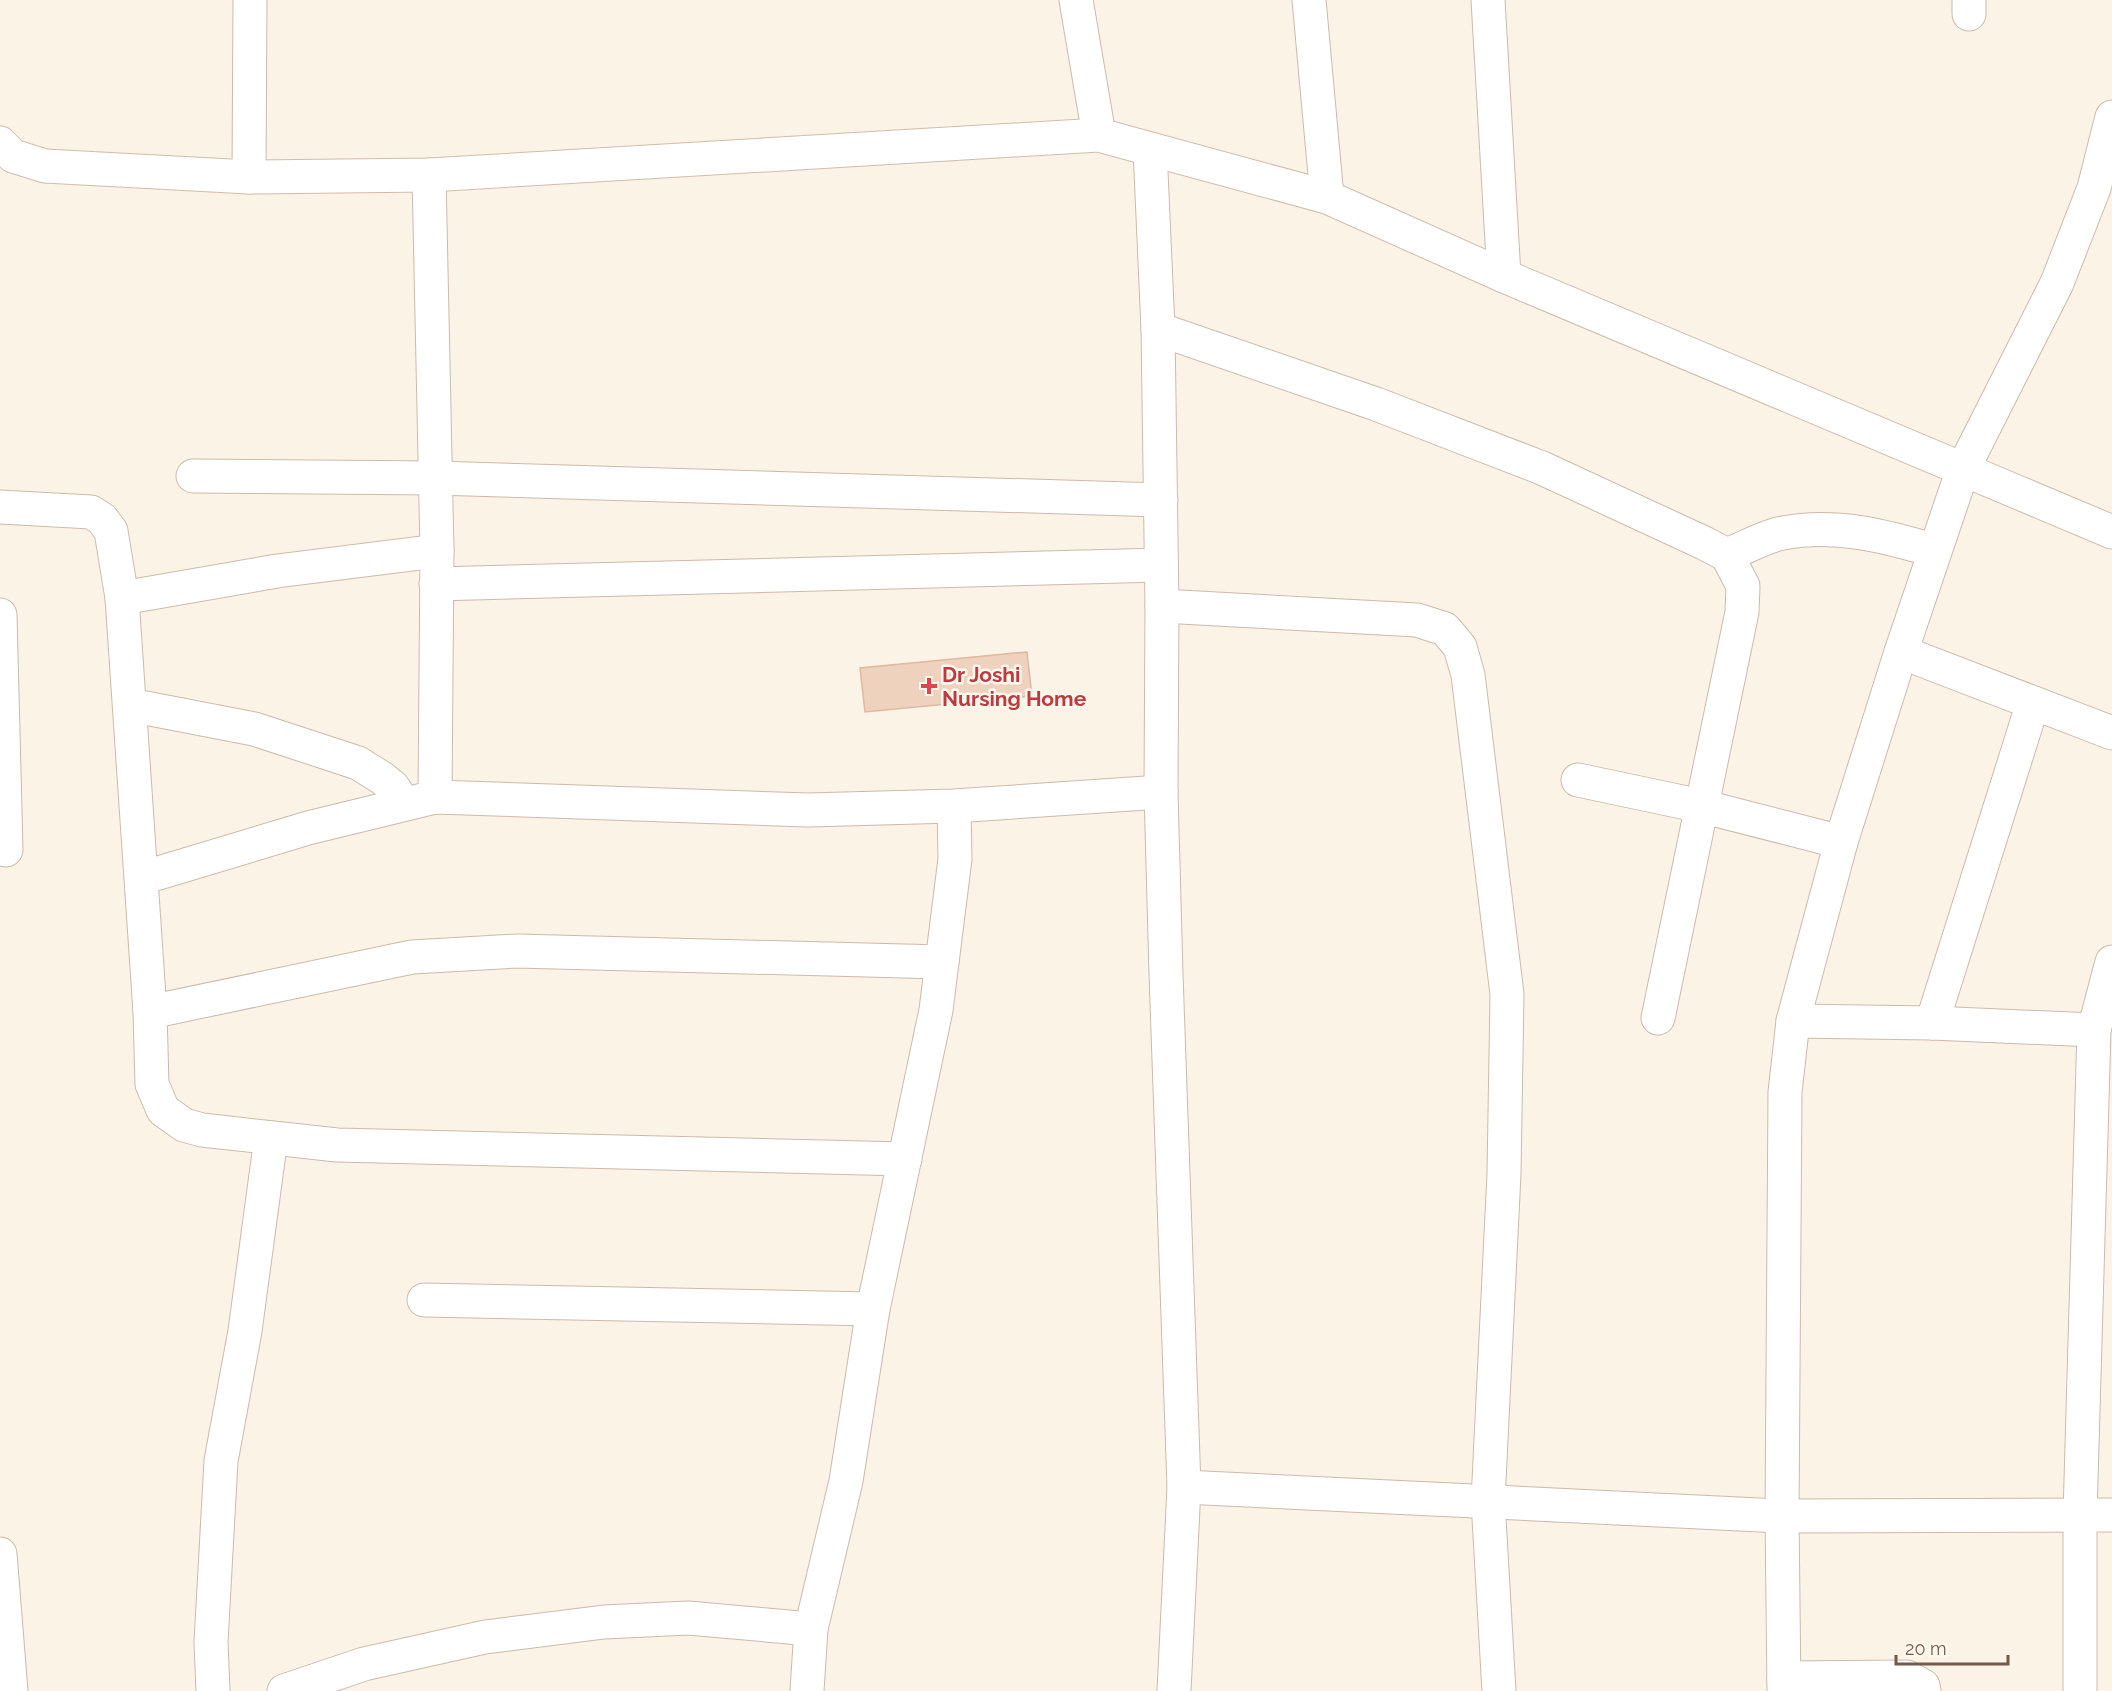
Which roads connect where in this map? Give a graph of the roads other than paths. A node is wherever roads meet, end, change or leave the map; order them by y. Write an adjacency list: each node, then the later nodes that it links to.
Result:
1 (250, 0): 10 (street)
2 (1076, 0): 6 (street)
3 (1309, 0): 11 (street)
4 (1488, 0): 12 (street)
5 (2112, 117): 14 (street)
6 (1099, 135): 8 (street); 9 (street)
7 (0, 143): 10 (street)
8 (1150, 148): 11 (street); 13 (street)
9 (429, 175): 10 (street); 16 (street)
10 (249, 177)
11 (1327, 197): 12 (street)
12 (1504, 276): 14 (street)
13 (1158, 329): 17 (street); 22 (street)
14 (1963, 469): 19 (street); 21 (street)
15 (193, 476): 16 (street)
16 (435, 478): 17 (street); 20 (street)
17 (1161, 500): 23 (street)
18 (0, 507): 25 (street)
19 (2112, 532)
20 (437, 551): 24 (street); 25 (street)
21 (1935, 551): 22 (street); 28 (street)
22 (1727, 555): 37 (street)
23 (1161, 565): 24 (street); 26 (street)
24 (436, 584): 34 (street)
25 (122, 598): 30 (street)
26 (1162, 606): 33 (street); 53 (street)
27 (0, 615): 39 (street)
28 (1901, 652): 29 (street); 38 (street)
29 (2033, 704): 31 (street); 46 (street)
30 (130, 705): 35 (street); 40 (street)
31 (2112, 733)
32 (1578, 780): 37 (street)
33 (1161, 792): 36 (street); 52 (street)
34 (435, 797): 35 (street); 36 (street)
35 (404, 804): 40 (street)
36 (954, 806): 41 (street)
37 (1701, 806): 38 (street); 44 (street)
38 (1841, 842): 45 (street)
39 (6, 850)
40 (142, 878): 43 (street)
41 (942, 962): 43 (street); 49 (street)
42 (2112, 962): 47 (street)
43 (150, 1012): 48 (street)
44 (1658, 1018)
45 (1793, 1021): 46 (street); 55 (street)
46 (1932, 1023): 47 (street)
47 (2094, 1030): 54 (street)
48 (271, 1138): 49 (street); 60 (street)
49 (905, 1159): 51 (street)
50 (424, 1300): 51 (street)
51 (873, 1309): 57 (street)
52 (1184, 1487): 53 (street); 63 (street)
53 (1488, 1501): 55 (street); 64 (street)
54 (2096, 1515): 55 (street); 66 (street)
55 (1782, 1516): 58 (street)
56 (0, 1554): 59 (street)
57 (811, 1629): 61 (street); 62 (street)
58 (1784, 1684): 65 (street)
59 (11, 1691)
60 (213, 1691)
61 (284, 1691)
62 (807, 1691)
63 (1174, 1691)
64 (1499, 1691)
65 (1924, 1691)
66 (2080, 1691)

